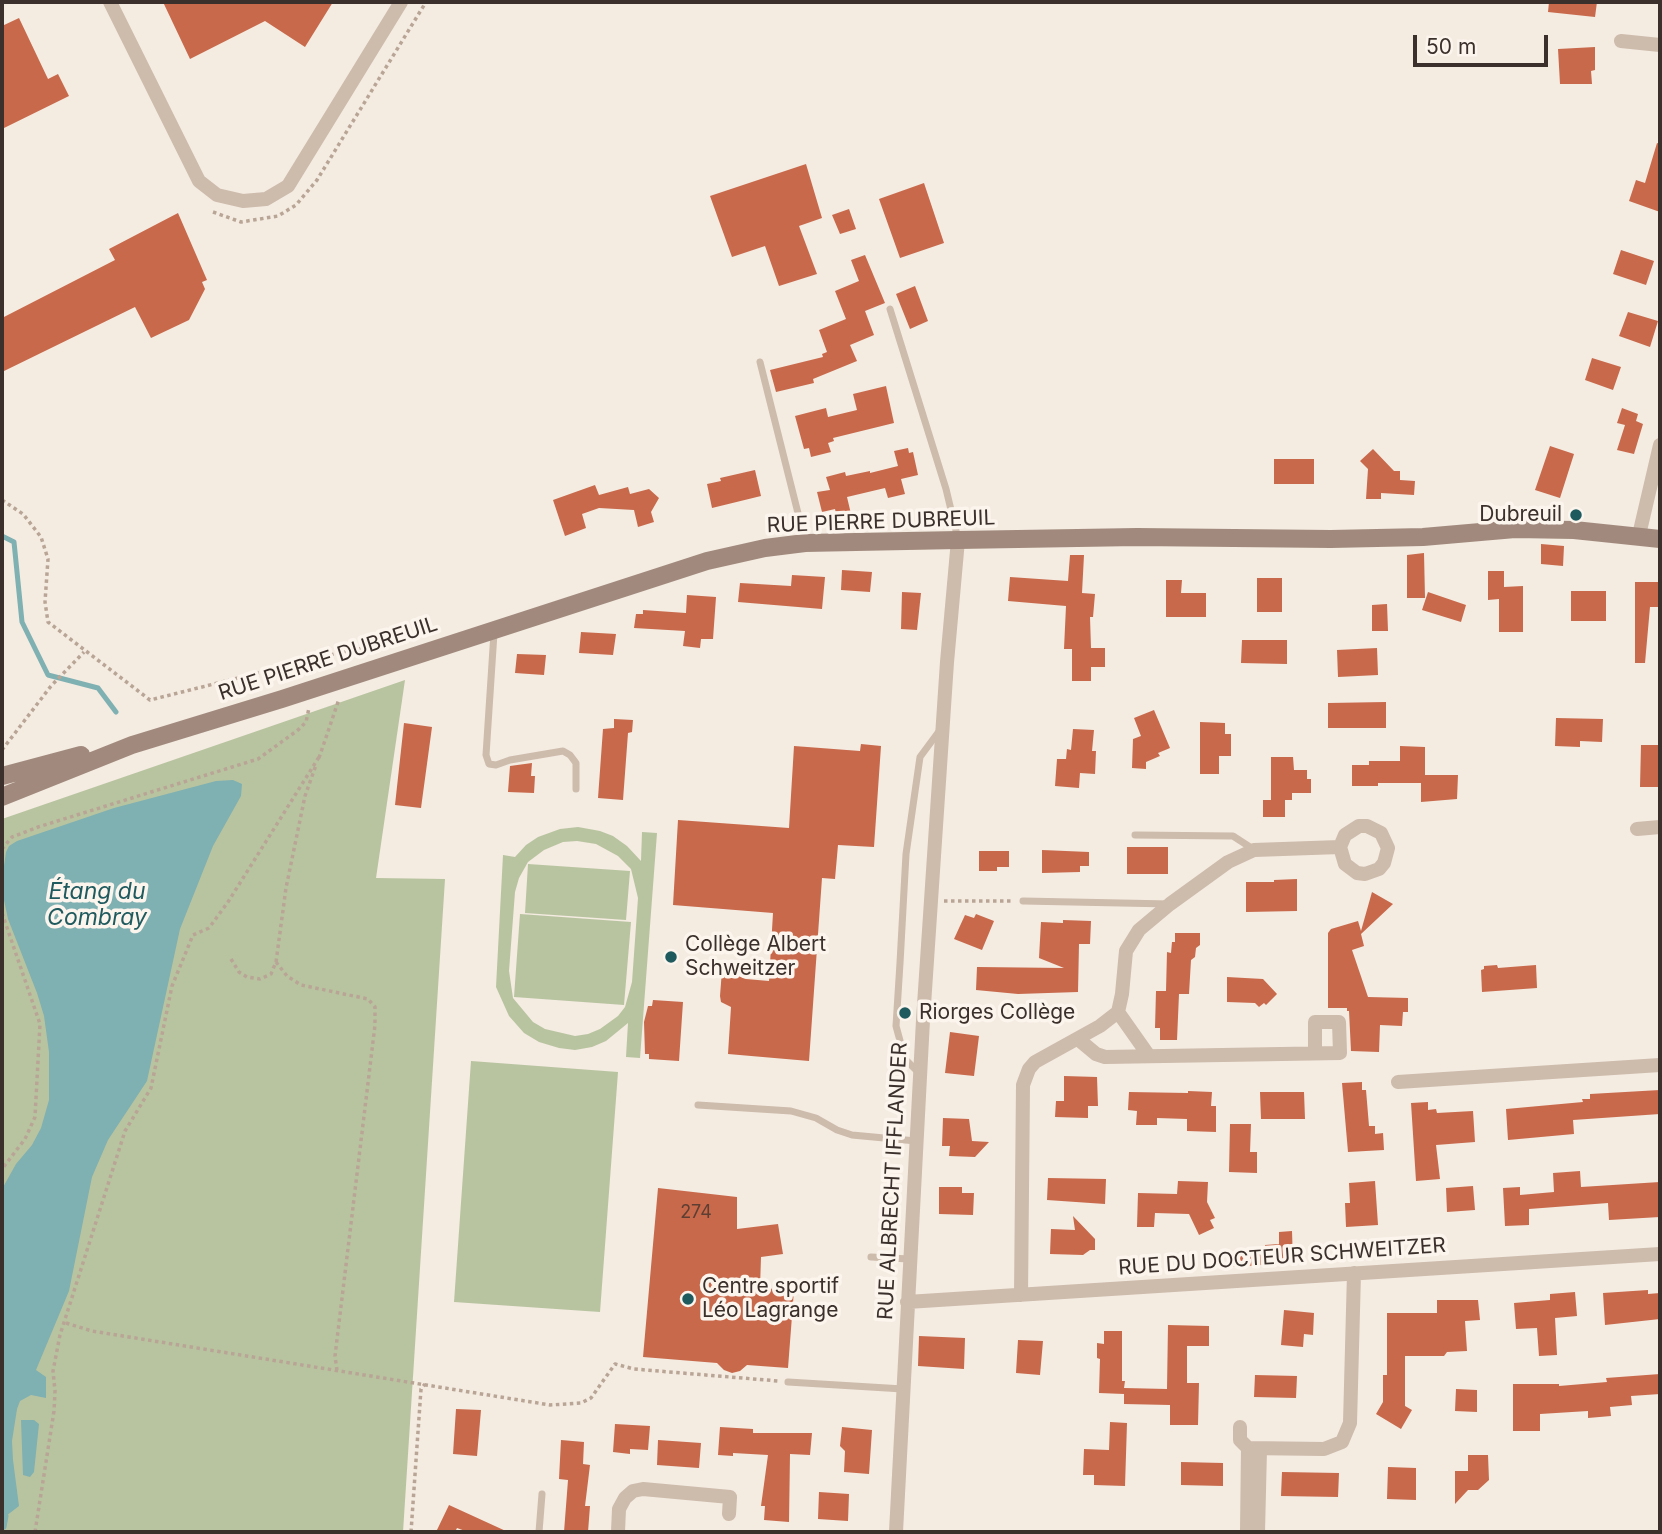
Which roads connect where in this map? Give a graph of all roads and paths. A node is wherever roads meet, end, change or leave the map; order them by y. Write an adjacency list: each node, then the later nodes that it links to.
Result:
1 (110, 2): 2 (street)
2 (401, 2)
3 (426, 2): 6 (path)
4 (1621, 41): 5 (street)
5 (1660, 45)
6 (211, 211)
7 (890, 309): 13 (lane)
8 (760, 362): 14 (lane)
9 (1660, 445): 11 (street)
10 (2, 500): 17 (path)
11 (1639, 535): 12 (street, RUE PIERRE DUBREUIL); 13 (street, RUE PIERRE DUBREUIL)
12 (1660, 538)
13 (958, 540): 14 (street, RUE PIERRE DUBREUIL); 20 (street, RUE ALBRECHT IFFLANDER)
14 (805, 543): 15 (street, RUE PIERRE DUBREUIL)
15 (495, 628): 18 (street, RUE PIERRE DUBREUIL); 27 (lane)
16 (400, 641): 17 (path)
17 (84, 652): 22 (path)
18 (347, 678): 19 (street, RUE PIERRE DUBREUIL); 23 (path)
19 (314, 689): 21 (street, RUE PIERRE DUBREUIL); 33 (path)
20 (942, 726): 35 (street, RUE ALBRECHT IFFLANDER); 46 (lane)
21 (132, 745): 24 (street, RUE PIERRE DUBREUIL); 28 (street, RUE PIERRE DUBREUIL)
22 (2, 750)
23 (319, 757): 40 (path); 57 (path)
24 (29, 768): 25 (street, RUE PIERRE DUBREUIL); 26 (street)
25 (2, 776)
26 (2, 789)
27 (576, 789)
28 (2, 797)
29 (1660, 827): 30 (street)
30 (1637, 829)
31 (1135, 835): 34 (lane)
32 (1340, 847): 34 (street)
33 (2, 849)
34 (1254, 850): 37 (street)
35 (932, 901): 36 (path); 46 (street, RUE ALBRECHT IFFLANDER)
36 (1023, 901): 37 (lane)
37 (1170, 904): 41 (street)
38 (2, 913): 50 (path)
39 (231, 959): 40 (path)
40 (275, 962): 58 (path)
41 (1118, 1012): 42 (street); 44 (street)
42 (1078, 1039): 44 (street); 55 (street)
43 (1315, 1053): 44 (street)
44 (1149, 1056)
45 (1660, 1065): 47 (street)
46 (920, 1074): 49 (street, RUE ALBRECHT IFFLANDER)
47 (1398, 1082)
48 (698, 1105): 49 (lane)
49 (916, 1141): 53 (street, RUE ALBRECHT IFFLANDER)
50 (2, 1169)
51 (1660, 1254): 54 (street, RUE DU DOCTEUR SCHWEITZER)
52 (872, 1257): 53 (lane)
53 (909, 1259): 56 (street, RUE ALBRECHT IFFLANDER)
54 (1354, 1273): 55 (street, RUE DU DOCTEUR SCHWEITZER); 63 (street)
55 (1021, 1295): 56 (street, RUE DU DOCTEUR SCHWEITZER)
56 (907, 1302): 61 (street, RUE ALBRECHT IFFLANDER)
57 (65, 1323): 58 (path); 67 (path)
58 (337, 1370): 60 (path)
59 (788, 1382): 60 (path); 61 (lane)
60 (425, 1384): 68 (path)
61 (903, 1390): 71 (street, RUE ALBRECHT IFFLANDER)
62 (1240, 1427): 63 (street)
63 (1254, 1448): 65 (street)
64 (542, 1494): 69 (lane)
65 (1253, 1511): 72 (street); 73 (street)
66 (729, 1514): 70 (street)
67 (35, 1532)
68 (411, 1532)
69 (539, 1532)
70 (618, 1532)
71 (896, 1532)
72 (1247, 1532)
73 (1258, 1532)

